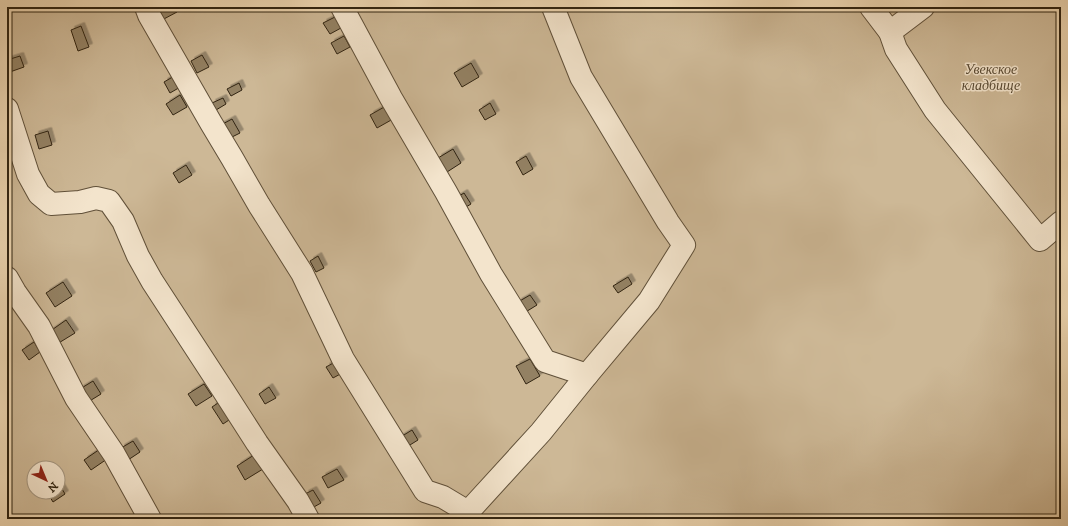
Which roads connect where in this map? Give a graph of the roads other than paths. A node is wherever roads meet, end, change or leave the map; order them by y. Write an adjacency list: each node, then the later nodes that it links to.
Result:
1 (146, 7): 11 (street)
2 (342, 7): 10 (street)
3 (553, 7): 10 (street)
4 (871, 7): 6 (street)
5 (923, 7): 6 (street)
6 (890, 32): 8 (street)
7 (7, 109): 13 (street)
8 (1061, 222)
9 (7, 278): 12 (street)
10 (587, 375): 11 (street)
11 (464, 515)
12 (150, 519)
13 (308, 519)

